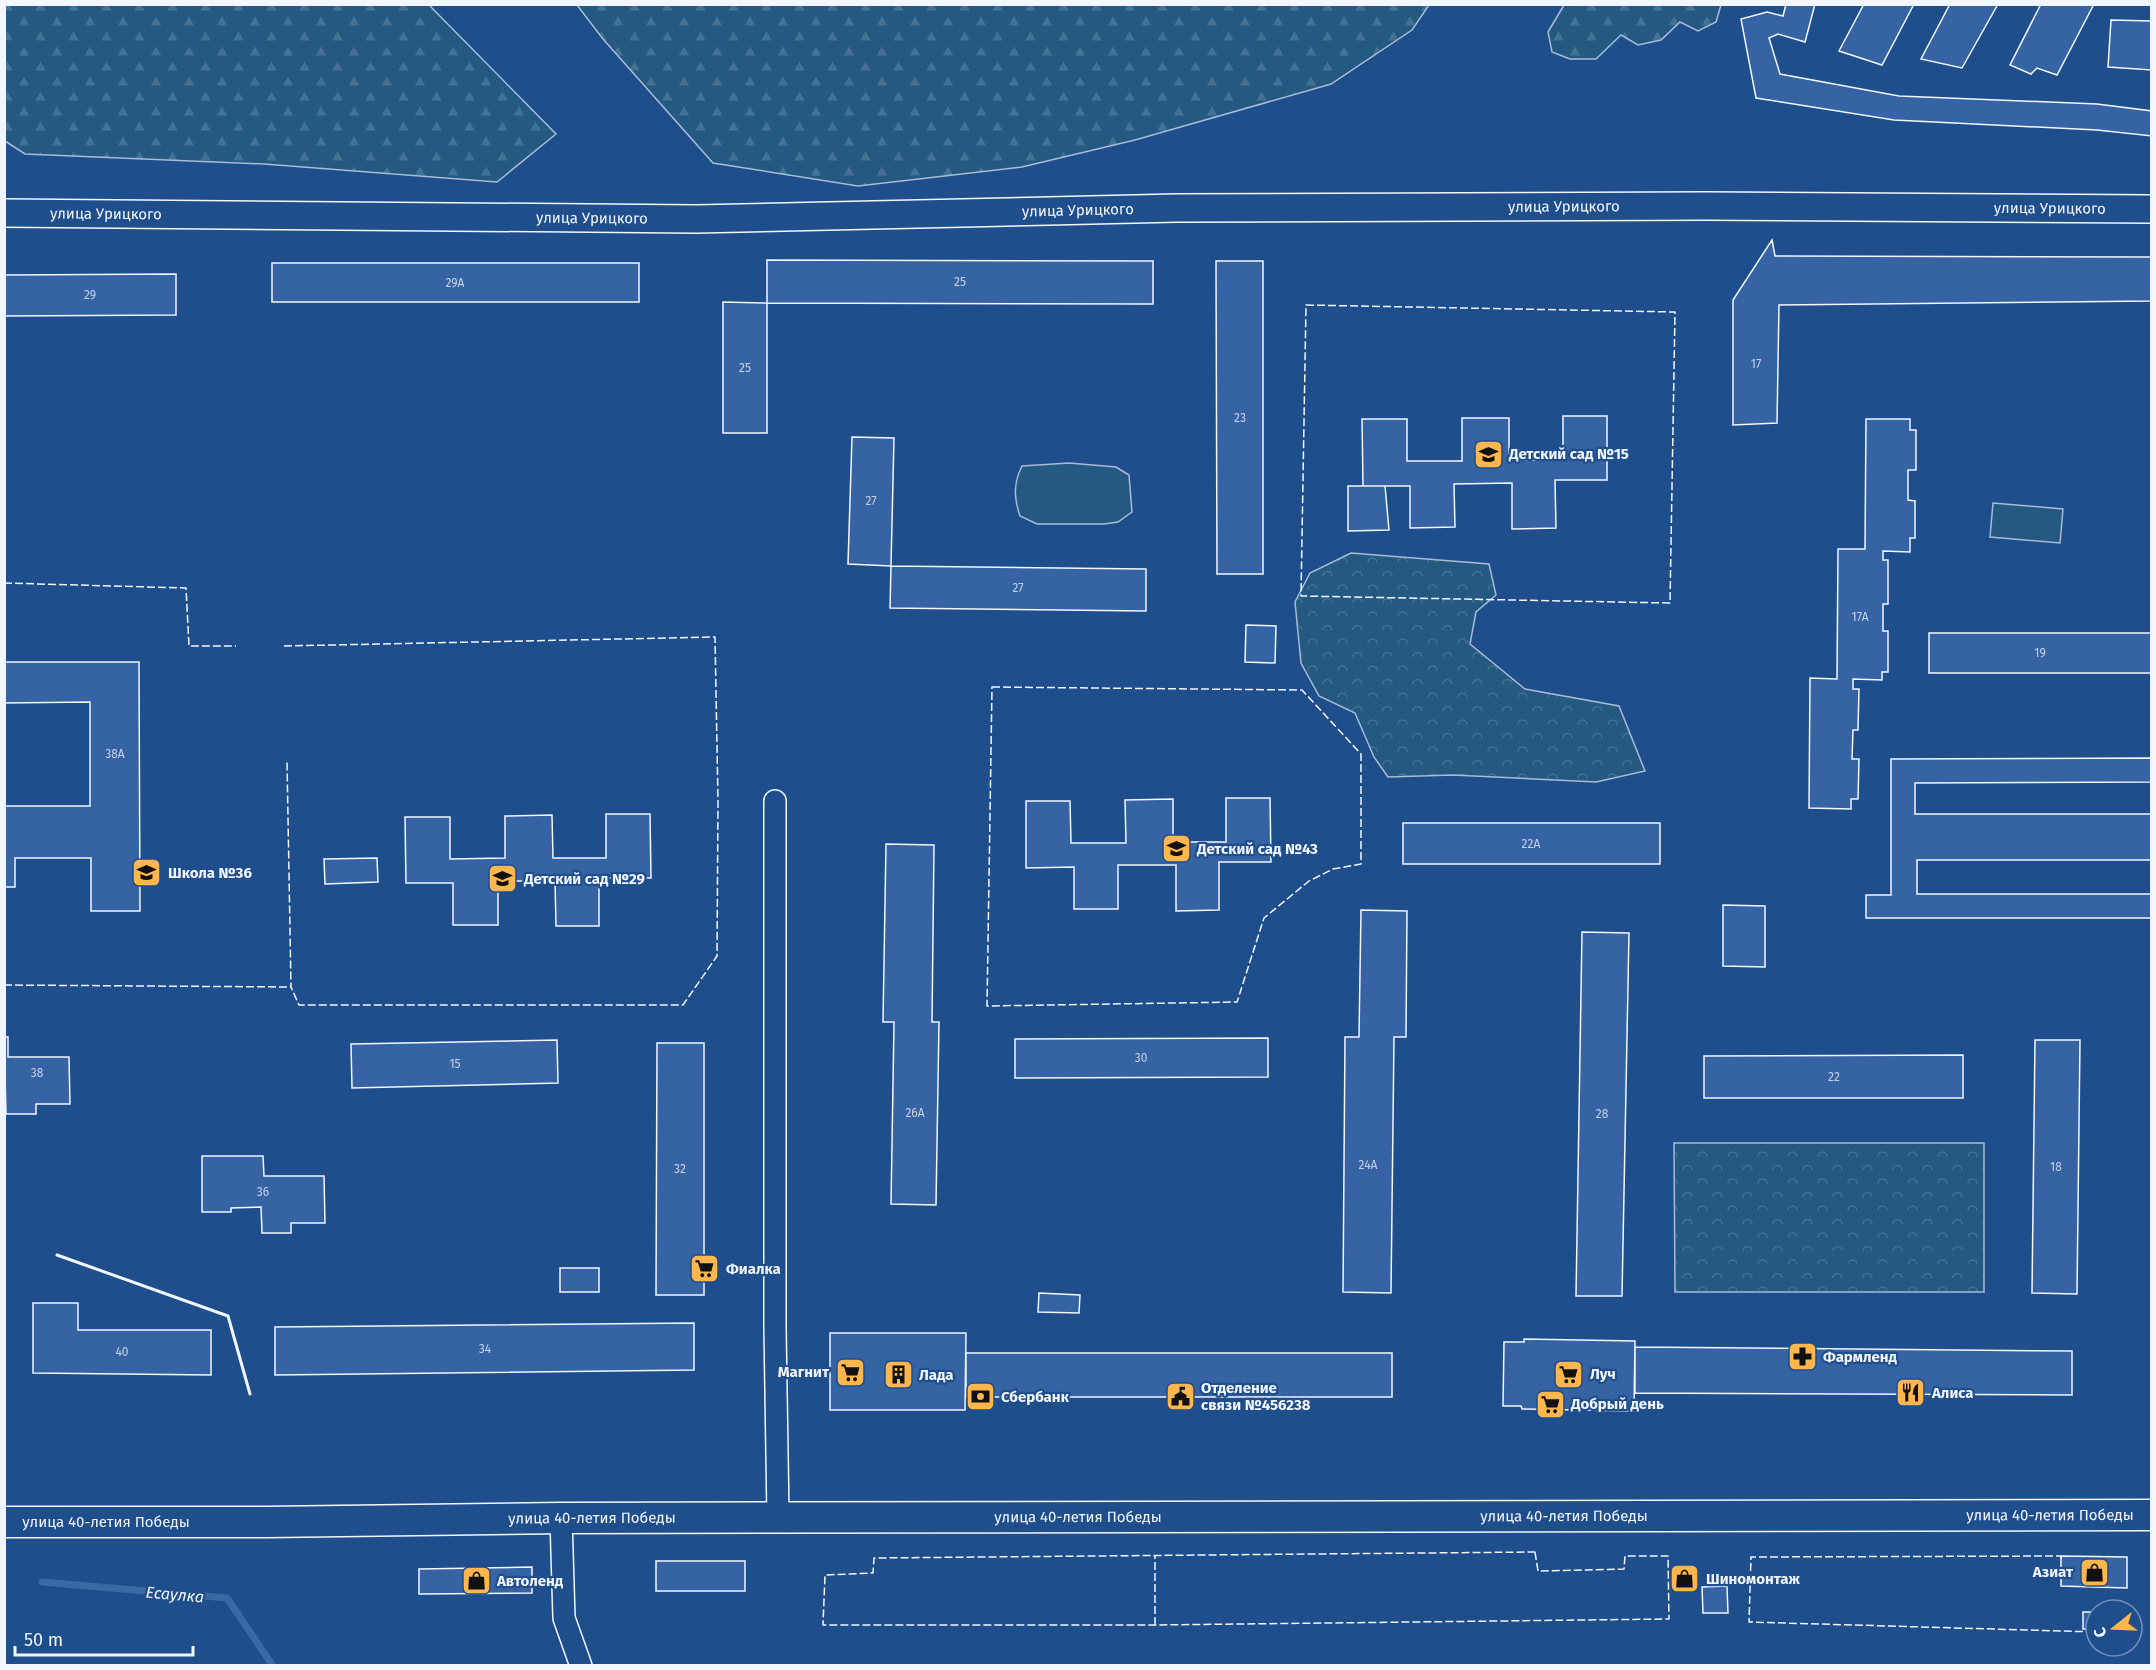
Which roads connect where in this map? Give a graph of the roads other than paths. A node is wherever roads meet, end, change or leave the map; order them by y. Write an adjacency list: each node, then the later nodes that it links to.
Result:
1 (2151, 209): 2 (street, улица Урицкого)
2 (4, 213)
3 (775, 801): 6 (street)
4 (4, 1514): 8 (street)
5 (2151, 1515): 6 (main road, улица 40-летия Победы)
6 (778, 1517): 7 (main road, улица 40-летия Победы)
7 (561, 1518): 8 (main road, улица 40-летия Победы); 9 (street)
8 (5, 1522)
9 (581, 1665)

